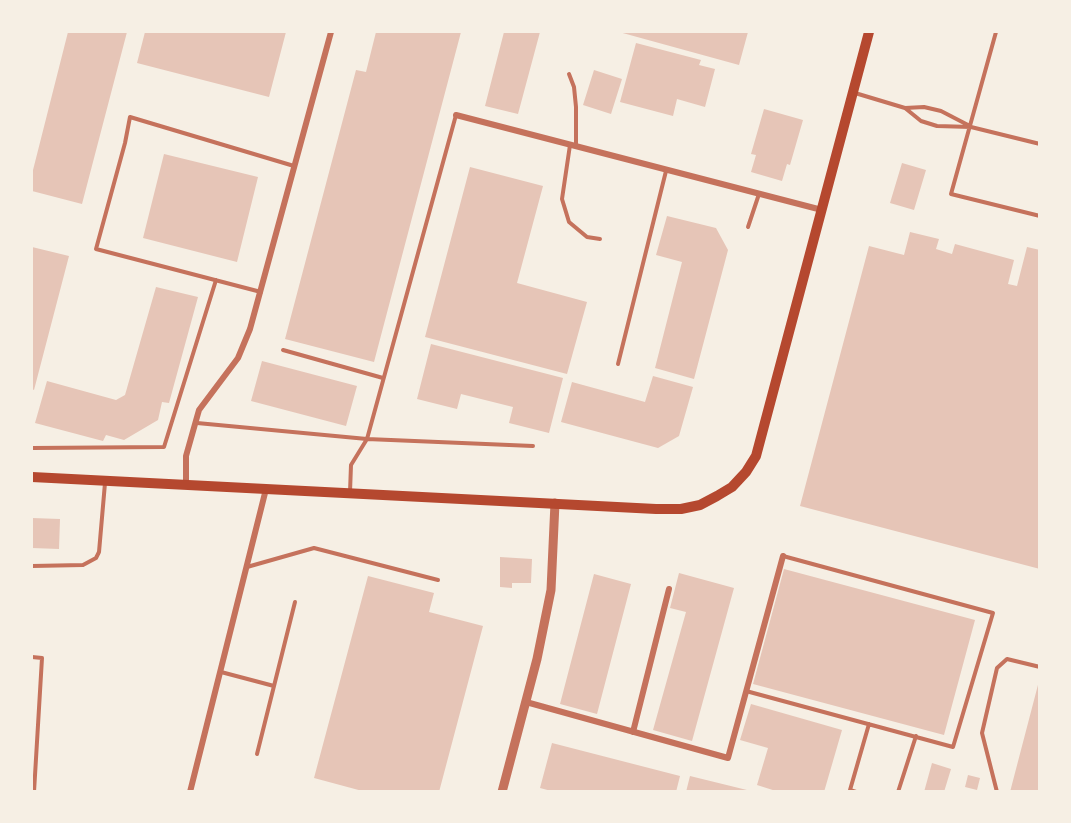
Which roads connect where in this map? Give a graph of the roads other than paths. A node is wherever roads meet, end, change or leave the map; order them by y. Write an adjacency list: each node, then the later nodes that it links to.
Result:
1 (331, 32): 11 (street)
2 (869, 32): 5 (main road)
3 (996, 32): 8 (lane)
4 (569, 74): 10 (lane)
5 (852, 92): 6 (lane); 14 (main road)
6 (905, 108): 8 (lane); 8 (lane)
7 (456, 115): 10 (street); 22 (lane)
8 (971, 127): 9 (lane); 15 (lane)
9 (1040, 144)
10 (573, 146): 12 (street); 17 (lane)
11 (294, 166): 18 (lane); 19 (street)
12 (666, 171): 13 (street); 21 (lane)
13 (759, 193): 14 (street); 16 (lane)
14 (822, 210): 32 (main road)
15 (1040, 216)
16 (748, 227)
17 (600, 239)
18 (216, 280): 19 (lane); 26 (lane)
19 (262, 292): 23 (street)
20 (283, 350): 22 (lane)
21 (618, 364)
22 (384, 378): 24 (lane)
23 (197, 423): 24 (lane); 29 (street)
24 (367, 439): 25 (lane); 31 (lane)
25 (533, 446)
26 (32, 448)
27 (32, 477): 28 (main road)
28 (105, 481): 29 (main road); 34 (lane)
29 (186, 485): 30 (main road)
30 (266, 489): 31 (main road); 35 (street)
31 (350, 492): 32 (main road)
32 (555, 503): 44 (street)
33 (783, 556): 43 (street); 47 (lane)
34 (32, 566)
35 (246, 567): 36 (lane); 41 (street)
36 (438, 580)
37 (669, 589): 46 (street)
38 (295, 602): 42 (lane)
39 (32, 657): 49 (lane)
40 (1040, 668): 54 (lane)
41 (220, 672): 42 (lane); 50 (street)
42 (274, 686): 48 (lane)
43 (746, 691): 45 (lane); 46 (street)
44 (526, 702): 46 (street); 51 (street)
45 (869, 724): 47 (lane); 52 (lane)
46 (633, 732)
47 (916, 736): 53 (lane)
48 (257, 754)
49 (33, 792)
50 (190, 792)
51 (502, 792)
52 (856, 792)
53 (898, 792)
54 (998, 792)

